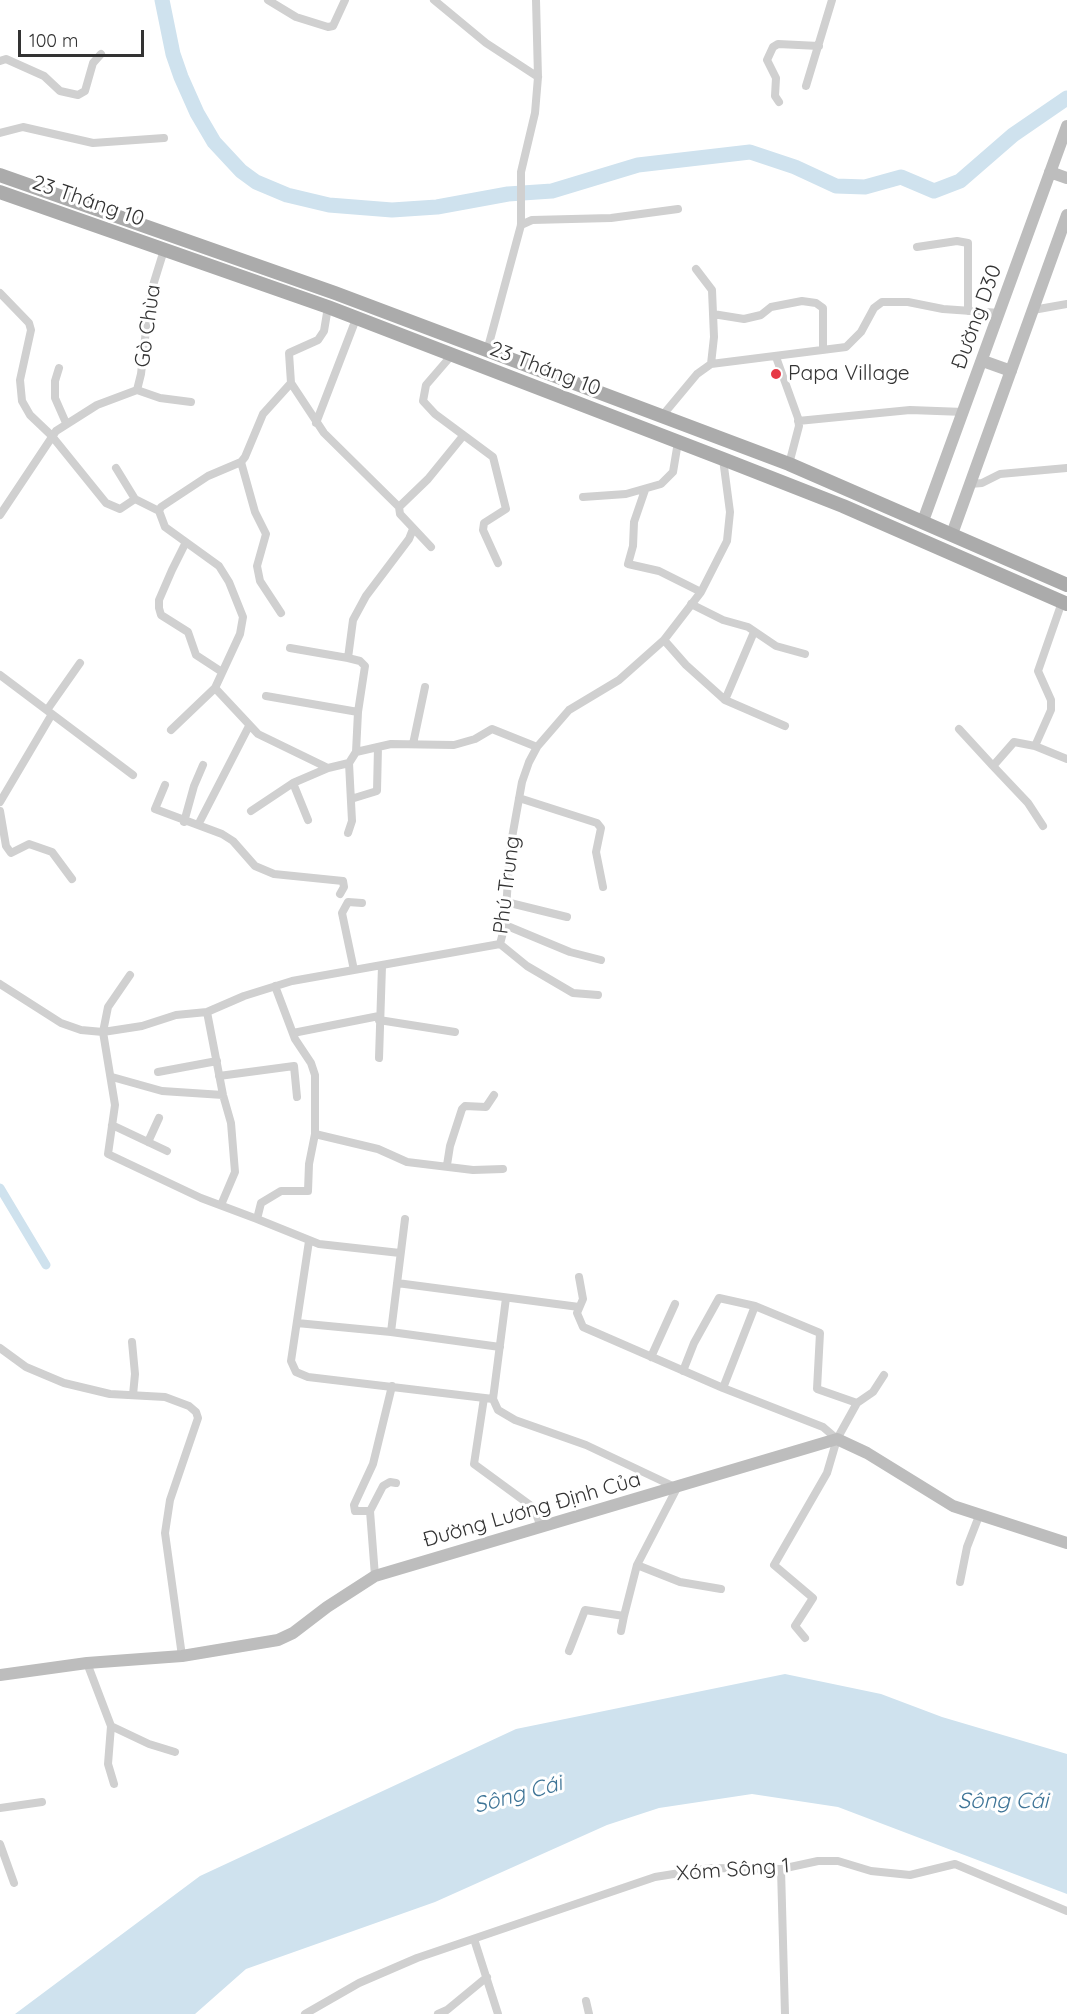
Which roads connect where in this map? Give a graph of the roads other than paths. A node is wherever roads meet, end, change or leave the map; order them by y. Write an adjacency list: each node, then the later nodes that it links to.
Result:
1 (268, 0): 2 (street)
2 (345, 0)
3 (434, 0): 9 (street)
4 (536, 0): 9 (street)
5 (832, 0): 6 (street)
6 (819, 46): 10 (street); 11 (street)
7 (101, 54): 8 (street)
8 (0, 61)
9 (538, 77): 21 (street)
10 (806, 86)
11 (779, 102)
12 (1067, 126): 15 (street, Đường D30)
13 (0, 133): 14 (street)
14 (164, 138)
15 (1050, 172): 17 (street); 31 (street, Đường D30)
16 (0, 175): 35 (main road, 23 Tháng 10)
17 (1067, 178)
18 (0, 192): 24 (main road, 23 Tháng 10)
19 (678, 209): 21 (street)
20 (1067, 215): 22 (street)
21 (521, 225): 35 (street)
22 (1063, 237): 29 (street)
23 (916, 247): 30 (street)
24 (164, 250): 28 (main road, 23 Tháng 10); 44 (street, Gò Chùa)
25 (696, 269): 32 (street)
26 (0, 293): 51 (street)
27 (1067, 304): 29 (street)
28 (328, 307): 33 (main road, 23 Tháng 10); 43 (street)
29 (1033, 310): 42 (street)
30 (968, 311): 31 (street); 34 (street)
31 (1000, 313): 38 (street, Đường D30)
32 (713, 314): 34 (street); 39 (street)
33 (356, 319): 36 (main road, 23 Tháng 10); 50 (street)
34 (823, 349): 37 (street)
35 (487, 351): 41 (main road); 47 (main road, 23 Tháng 10)
36 (451, 356): 41 (main road, 23 Tháng 10); 52 (street)
37 (776, 357): 39 (street); 48 (street)
38 (982, 361): 42 (street); 46 (street, Đường D30)
39 (711, 364): 47 (street)
40 (58, 368): 49 (street)
41 (481, 368): 53 (main road, 23 Tháng 10)
42 (1011, 371): 59 (street)
43 (291, 383): 50 (street); 55 (street)
44 (137, 390): 45 (street); 49 (street, Gò Chùa)
45 (191, 402)
46 (964, 412): 48 (street); 66 (street, Đường D30)
47 (662, 416): 56 (main road, 23 Tháng 10)
48 (798, 421): 56 (street)
49 (66, 423): 51 (street, Gò Chùa)
50 (316, 423): 63 (street)
51 (51, 435): 62 (street); 65 (street, Gò Chùa)
52 (463, 436): 63 (street); 73 (street)
53 (678, 442): 54 (main road, 23 Tháng 10); 60 (street)
54 (723, 459): 69 (main road, 23 Tháng 10); 75 (street, Phú Trung)
55 (241, 462): 64 (street); 78 (street)
56 (789, 464): 66 (main road, 23 Tháng 10)
57 (116, 468): 62 (street)
58 (1067, 468): 59 (street)
59 (970, 484): 68 (street)
60 (645, 490): 61 (street); 75 (street)
61 (583, 497)
62 (135, 499): 64 (street)
63 (399, 507): 67 (street)
64 (159, 511): 70 (street)
65 (0, 515)
66 (923, 521): 68 (main road, 23 Tháng 10); 69 (main road)
67 (413, 530): 71 (street); 83 (street)
68 (952, 534): 72 (main road); 74 (main road, 23 Tháng 10)
69 (916, 538): 72 (main road, 23 Tháng 10)
70 (186, 542): 85 (street); 85 (street)
71 (431, 547)
72 (946, 551): 76 (main road, 23 Tháng 10)
73 (498, 563)
74 (1067, 585): 76 (main road)
75 (701, 592): 77 (street, Phú Trung)
76 (1065, 603): 98 (street)
77 (691, 604): 79 (street); 80 (street, Phú Trung)
78 (281, 614)
79 (754, 632): 82 (street); 90 (street)
80 (664, 640): 90 (street); 100 (street, Phú Trung)
81 (290, 648): 83 (street)
82 (805, 654)
83 (348, 658): 92 (street)
84 (80, 663): 91 (street)
85 (222, 672): 88 (street)
86 (0, 675): 91 (street)
87 (425, 687): 97 (street)
88 (214, 688): 93 (street); 96 (street)
89 (266, 696): 92 (street)
90 (725, 700): 94 (street)
91 (50, 712): 107 (street); 112 (street)
92 (358, 712): 101 (street)
93 (249, 726): 106 (street); 117 (street)
94 (785, 726)
95 (959, 729): 105 (street)
96 (171, 730)
97 (413, 744): 99 (street); 100 (street)
98 (1035, 746): 102 (street); 105 (street)
99 (378, 747): 101 (street); 111 (street)
100 (537, 747): 110 (street, Phú Trung)
101 (356, 752): 103 (street)
102 (1067, 759)
103 (349, 763): 106 (street); 111 (street)
104 (203, 765): 116 (street)
105 (993, 766): 118 (street)
106 (328, 768): 108 (street)
107 (133, 775)
108 (293, 783): 114 (street); 115 (street)
109 (165, 785): 116 (street)
110 (519, 798): 121 (street); 123 (street, Phú Trung)
111 (351, 800): 119 (street)
112 (0, 801)
113 (0, 811): 120 (street)
114 (251, 812)
115 (308, 820)
116 (184, 822): 117 (street)
117 (198, 825): 122 (street)
118 (1043, 826)
119 (348, 833)
120 (72, 879)
121 (603, 887)
122 (340, 894)
123 (506, 902): 125 (street); 126 (street, Phú Trung)
124 (362, 903): 130 (street)
125 (567, 917)
126 (505, 925): 127 (street, Phú Trung); 128 (street)
127 (500, 944): 129 (street, Phú Trung); 134 (street)
128 (601, 960)
129 (382, 966): 130 (street, Phú Trung); 136 (street)
130 (354, 970): 133 (street, Phú Trung)
131 (130, 975): 137 (street)
132 (0, 984): 137 (street, Phú Trung)
133 (275, 986): 135 (street, Phú Trung); 139 (street)
134 (598, 994)
135 (207, 1012): 137 (street, Phú Trung); 141 (street)
136 (379, 1018): 138 (street); 139 (street); 140 (street)
137 (104, 1032): 144 (street)
138 (455, 1032)
139 (293, 1033): 150 (street)
140 (379, 1058)
141 (217, 1061): 142 (street); 143 (street)
142 (158, 1072)
143 (219, 1076): 145 (street); 147 (street)
144 (112, 1077): 145 (street); 149 (street)
145 (223, 1095): 155 (street)
146 (494, 1095): 153 (street)
147 (297, 1097)
148 (159, 1118): 151 (street)
149 (112, 1125): 151 (street); 155 (street)
150 (315, 1134): 153 (street); 156 (street)
151 (148, 1142): 152 (street)
152 (167, 1151)
153 (447, 1165): 154 (street)
154 (503, 1169)
155 (221, 1204): 156 (street)
156 (257, 1218): 158 (street)
157 (405, 1219): 159 (street)
158 (309, 1241): 159 (street); 166 (street)
159 (400, 1254): 161 (street)
160 (579, 1277): 165 (street)
161 (397, 1283): 162 (street); 167 (street)
162 (506, 1298): 165 (street); 169 (street)
163 (675, 1304): 171 (street)
164 (755, 1306): 172 (street); 175 (street); 178 (street)
165 (579, 1307): 171 (street)
166 (297, 1323): 167 (street); 174 (street)
167 (390, 1332): 169 (street)
168 (132, 1342): 176 (street)
169 (500, 1347): 177 (street)
170 (0, 1348): 176 (street)
171 (651, 1357): 172 (street)
172 (683, 1371): 175 (street)
173 (884, 1375): 178 (street)
174 (392, 1386): 177 (street); 182 (street)
175 (723, 1388): 179 (street)
176 (133, 1395): 194 (street)
177 (488, 1399): 181 (street); 184 (street)
178 (857, 1403): 179 (street)
179 (837, 1439): 181 (street, Đường Lương Định Của); 183 (street); 192 (street)
180 (396, 1483): 182 (street)
181 (677, 1488): 184 (street, Đường Lương Định Của); 186 (street)
182 (370, 1511): 187 (street)
183 (979, 1516): 185 (street); 188 (street)
184 (541, 1527): 187 (street, Đường Lương Định Của)
185 (1067, 1544)
186 (637, 1565): 189 (street); 190 (street)
187 (375, 1576): 194 (street, Đường Lương Định Của)
188 (960, 1582)
189 (721, 1590)
190 (624, 1616): 191 (street); 193 (street)
191 (621, 1631)
192 (805, 1638)
193 (569, 1651)
194 (182, 1656): 195 (street, Đường Lương Định Của)
195 (87, 1663): 196 (street, Đường Lương Định Của); 197 (street)
196 (0, 1675)
197 (111, 1726): 198 (street); 199 (street)
198 (175, 1752)
199 (114, 1784)
200 (42, 1802): 201 (street)
201 (0, 1808)
202 (0, 1844): 204 (street)
203 (781, 1869): 205 (street, Xóm Sông 1); 206 (street, Xóm Sông 1); 213 (street)
204 (14, 1883)
205 (1067, 1911)
206 (474, 1939): 207 (street); 209 (street, Xóm Sông 1)
207 (487, 1977): 210 (street); 211 (street)
208 (586, 2001): 212 (street)
209 (305, 2014)
210 (438, 2014)
211 (498, 2014)
212 (589, 2014)
213 (785, 2014)

